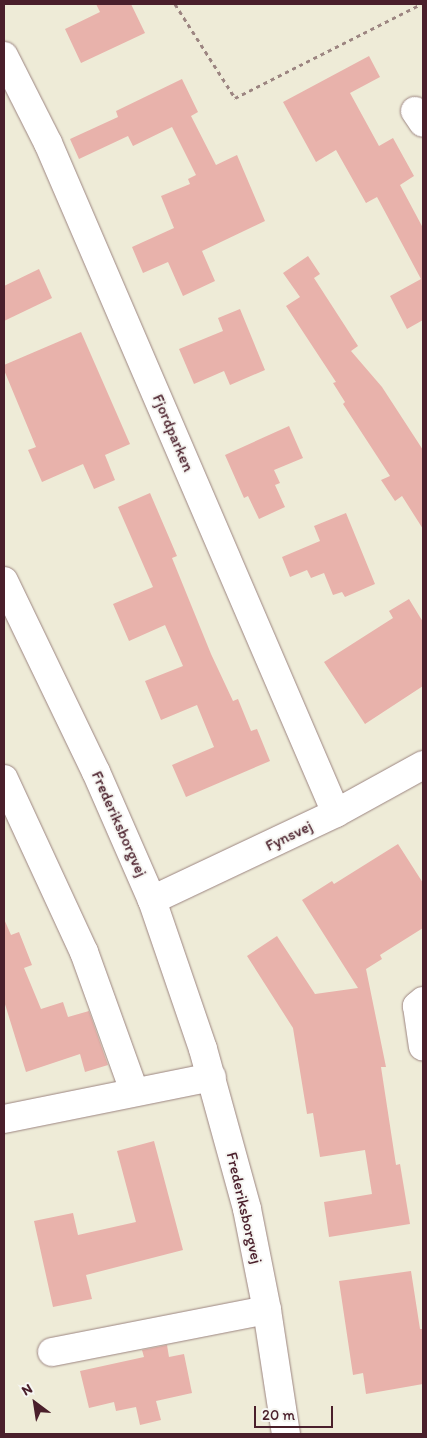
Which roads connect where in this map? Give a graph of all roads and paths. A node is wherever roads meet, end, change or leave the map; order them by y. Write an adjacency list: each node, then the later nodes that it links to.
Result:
1 (175, 4): 2 (path)
2 (421, 4)
3 (4, 56): 7 (street, Fjordparken)
4 (4, 581): 8 (street, Frederiksborgvej)
5 (423, 765): 7 (street, Fynsvej)
6 (4, 779): 12 (street)
7 (336, 813): 8 (street, Fynsvej)
8 (152, 900): 11 (street, Frederiksborgvej)
9 (423, 1002): 10 (street)
10 (423, 1047)
11 (212, 1077): 12 (street); 14 (street, Frederiksborgvej)
12 (134, 1092): 13 (street)
13 (4, 1119)
14 (267, 1310): 15 (street); 16 (street, Frederiksborgvej)
15 (52, 1352)
16 (286, 1434)

